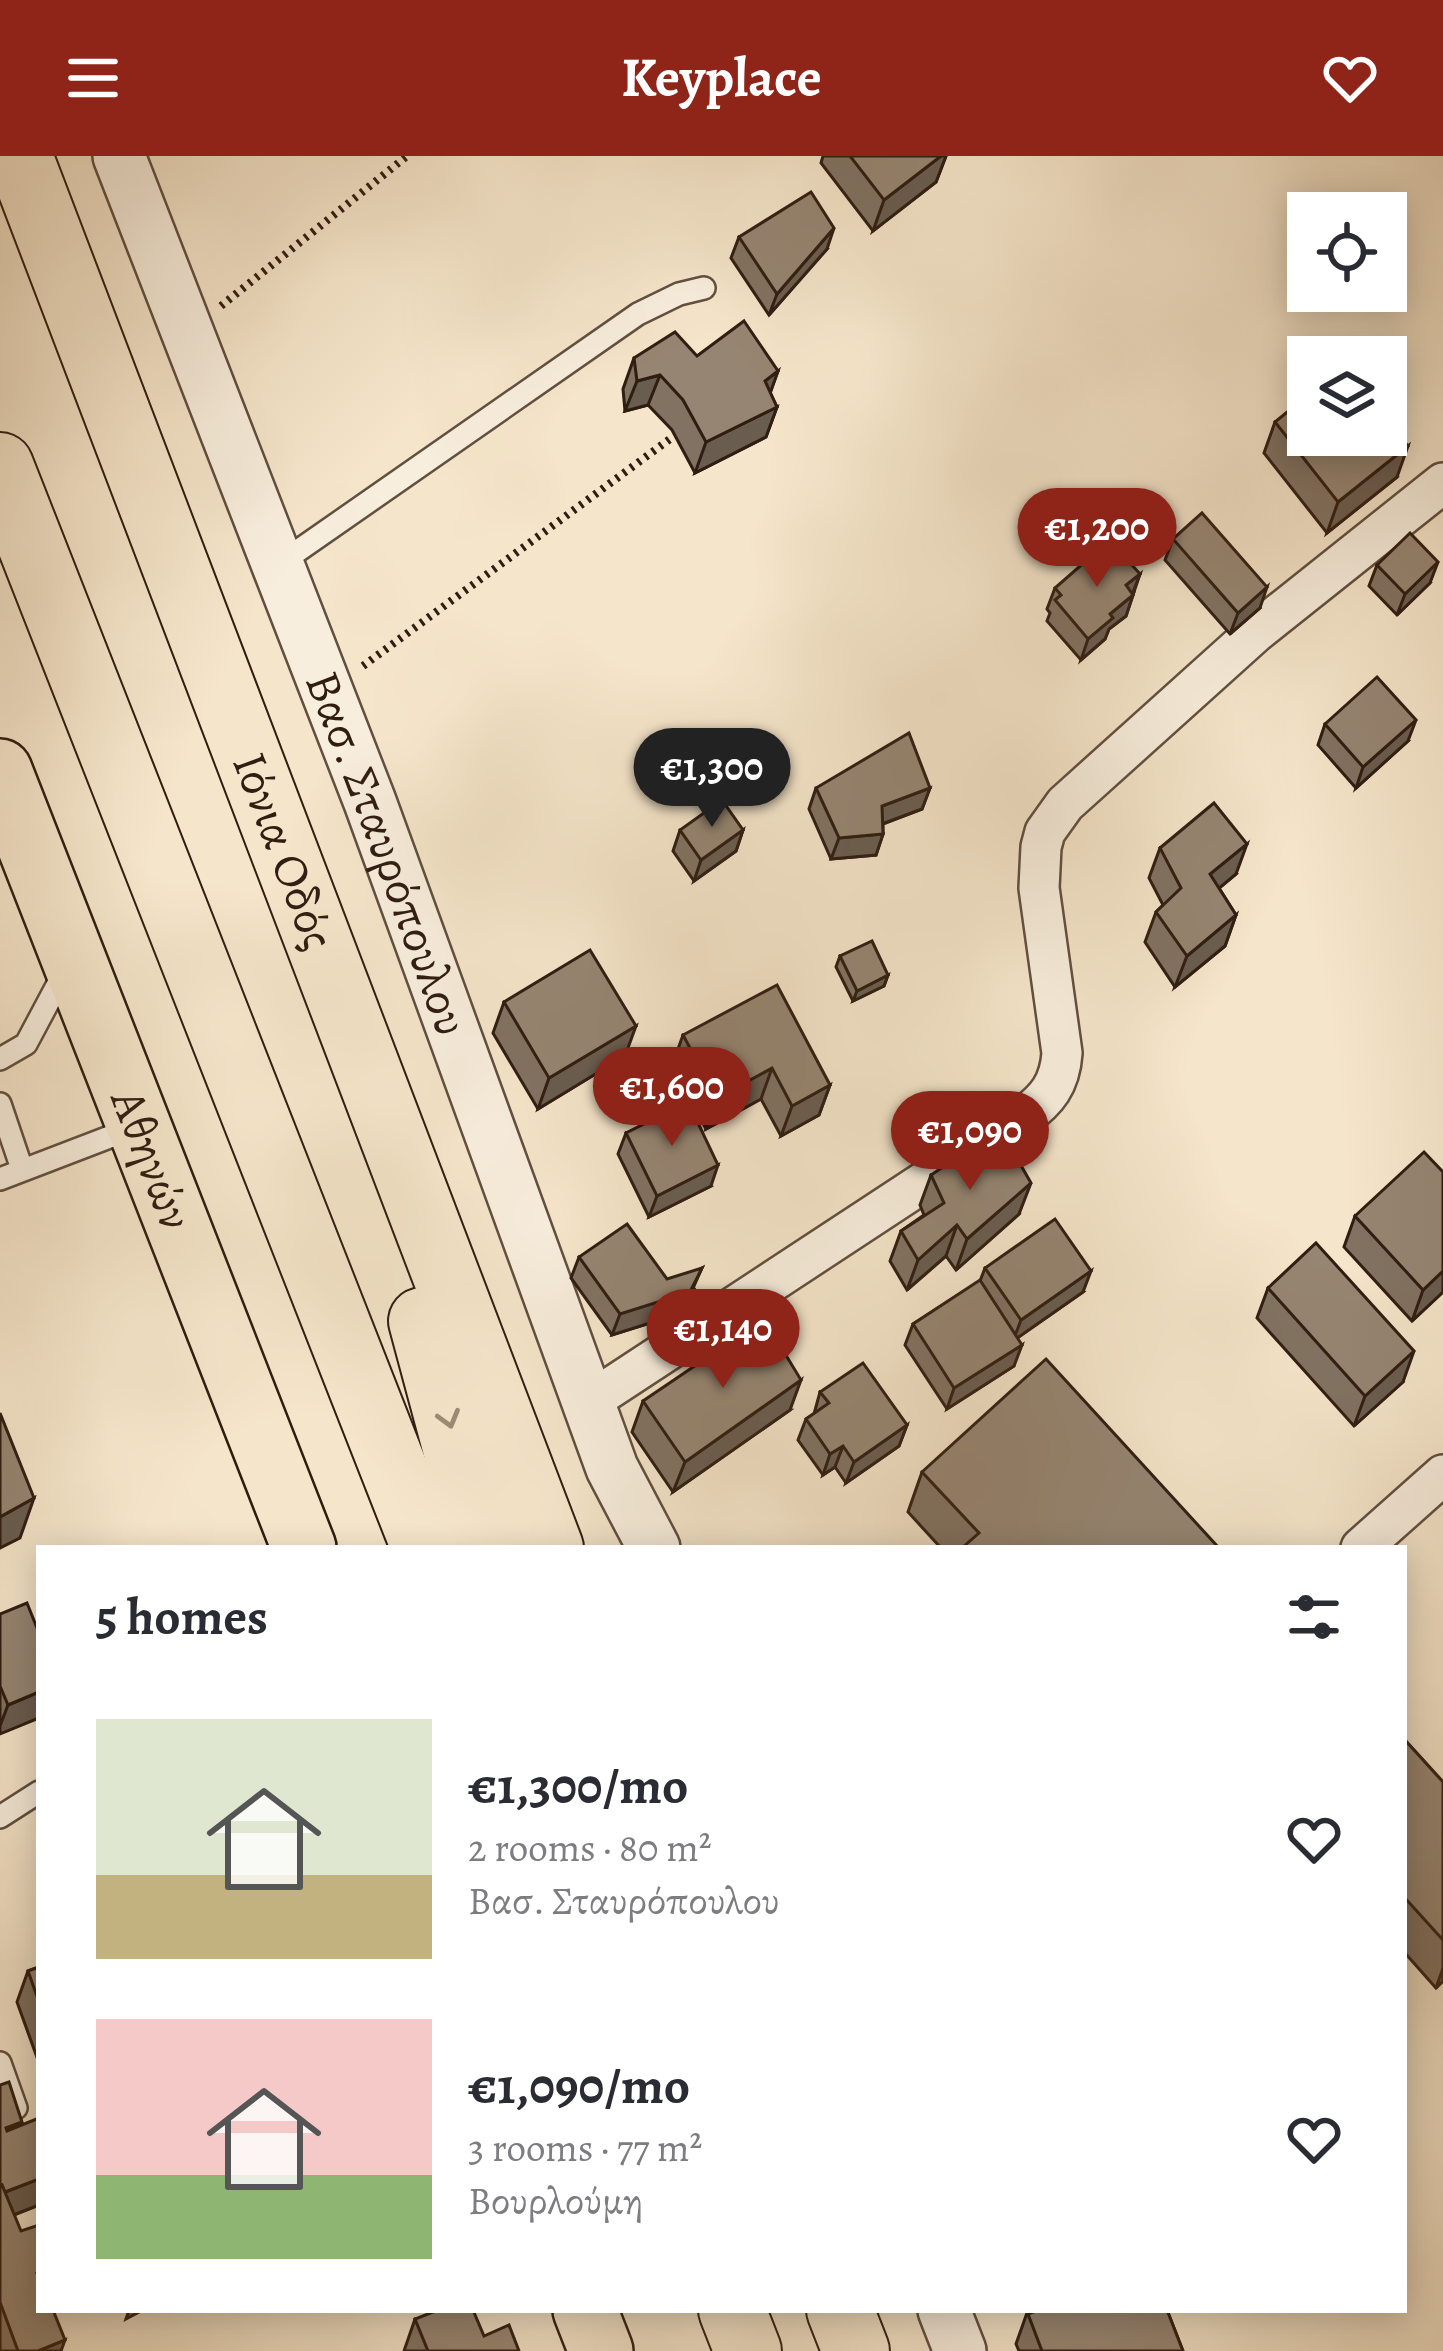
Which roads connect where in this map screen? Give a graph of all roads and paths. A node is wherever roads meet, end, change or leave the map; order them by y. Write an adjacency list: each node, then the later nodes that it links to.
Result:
1 (19, 156): 24 (highway, Ιόνια Οδός)
2 (119, 156): 6 (street, Βασ. Σταυρόπουλου)
3 (407, 156): 6 (path)
4 (0, 207): 23 (highway, Ιόνια Οδός, one-way to 23)
5 (704, 288): 10 (lane)
6 (189, 332): 10 (street, Βασ. Σταυρόπουλου)
7 (674, 436): 11 (path)
8 (0, 466): 21 (highway)
9 (1443, 483): 19 (street)
10 (279, 565): 11 (street, Βασ. Σταυρόπουλου)
11 (328, 692): 19 (street, Βασ. Σταυρόπουλου)
12 (0, 771): 13 (main road, Αθηνών)
13 (73, 956): 14 (lane); 16 (main road, Αθηνών)
14 (0, 1059)
15 (0, 1104): 17 (lane)
16 (140, 1126): 17 (lane); 22 (main road, Αθηνών)
17 (22, 1169): 18 (lane)
18 (0, 1179)
19 (589, 1402): 25 (street, Βασ. Σταυρόπουλου)
20 (1443, 1475): 26 (street)
21 (417, 1530)
22 (303, 1545)
23 (483, 1545)
24 (549, 1545)
25 (651, 1545)
26 (1364, 1545)
27 (36, 1794): 28 (lane)
28 (0, 1817)
29 (0, 2063): 30 (lane)
30 (22, 2125)
31 (586, 2313): 36 (main road)
32 (598, 2313): 36 (street)
33 (733, 2313): 37 (highway)
34 (842, 2313): 38 (highway)
35 (945, 2313): 39 (street)
36 (603, 2351)
37 (748, 2351)
38 (856, 2351)
39 (960, 2351)

